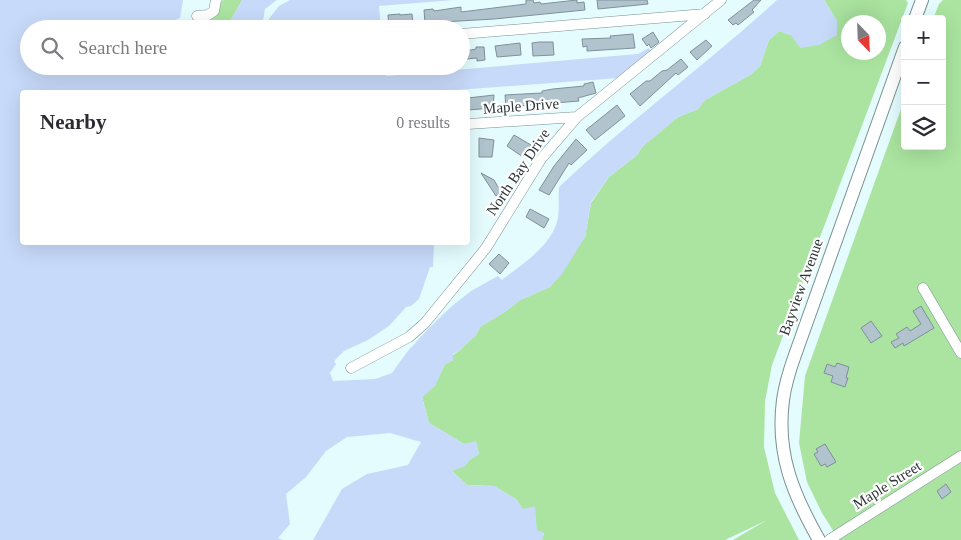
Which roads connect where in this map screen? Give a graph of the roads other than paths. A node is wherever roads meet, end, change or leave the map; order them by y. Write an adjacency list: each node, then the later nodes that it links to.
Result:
1 (216, 0): 6 (street)
2 (721, 0): 4 (street, North Bay Drive)
3 (922, 1): 5 (main road)
4 (705, 14): 7 (street); 9 (street, North Bay Drive)
5 (917, 15)
6 (197, 16)
7 (470, 33)
8 (901, 58): 15 (main road, Bayview Avenue)
9 (577, 117): 10 (street, Maple Drive); 13 (street, North Bay Drive)
10 (470, 124)
11 (923, 288): 12 (street)
12 (961, 353)
13 (351, 368)
14 (961, 456): 16 (street, Maple Street)
15 (819, 540)
16 (829, 540)

